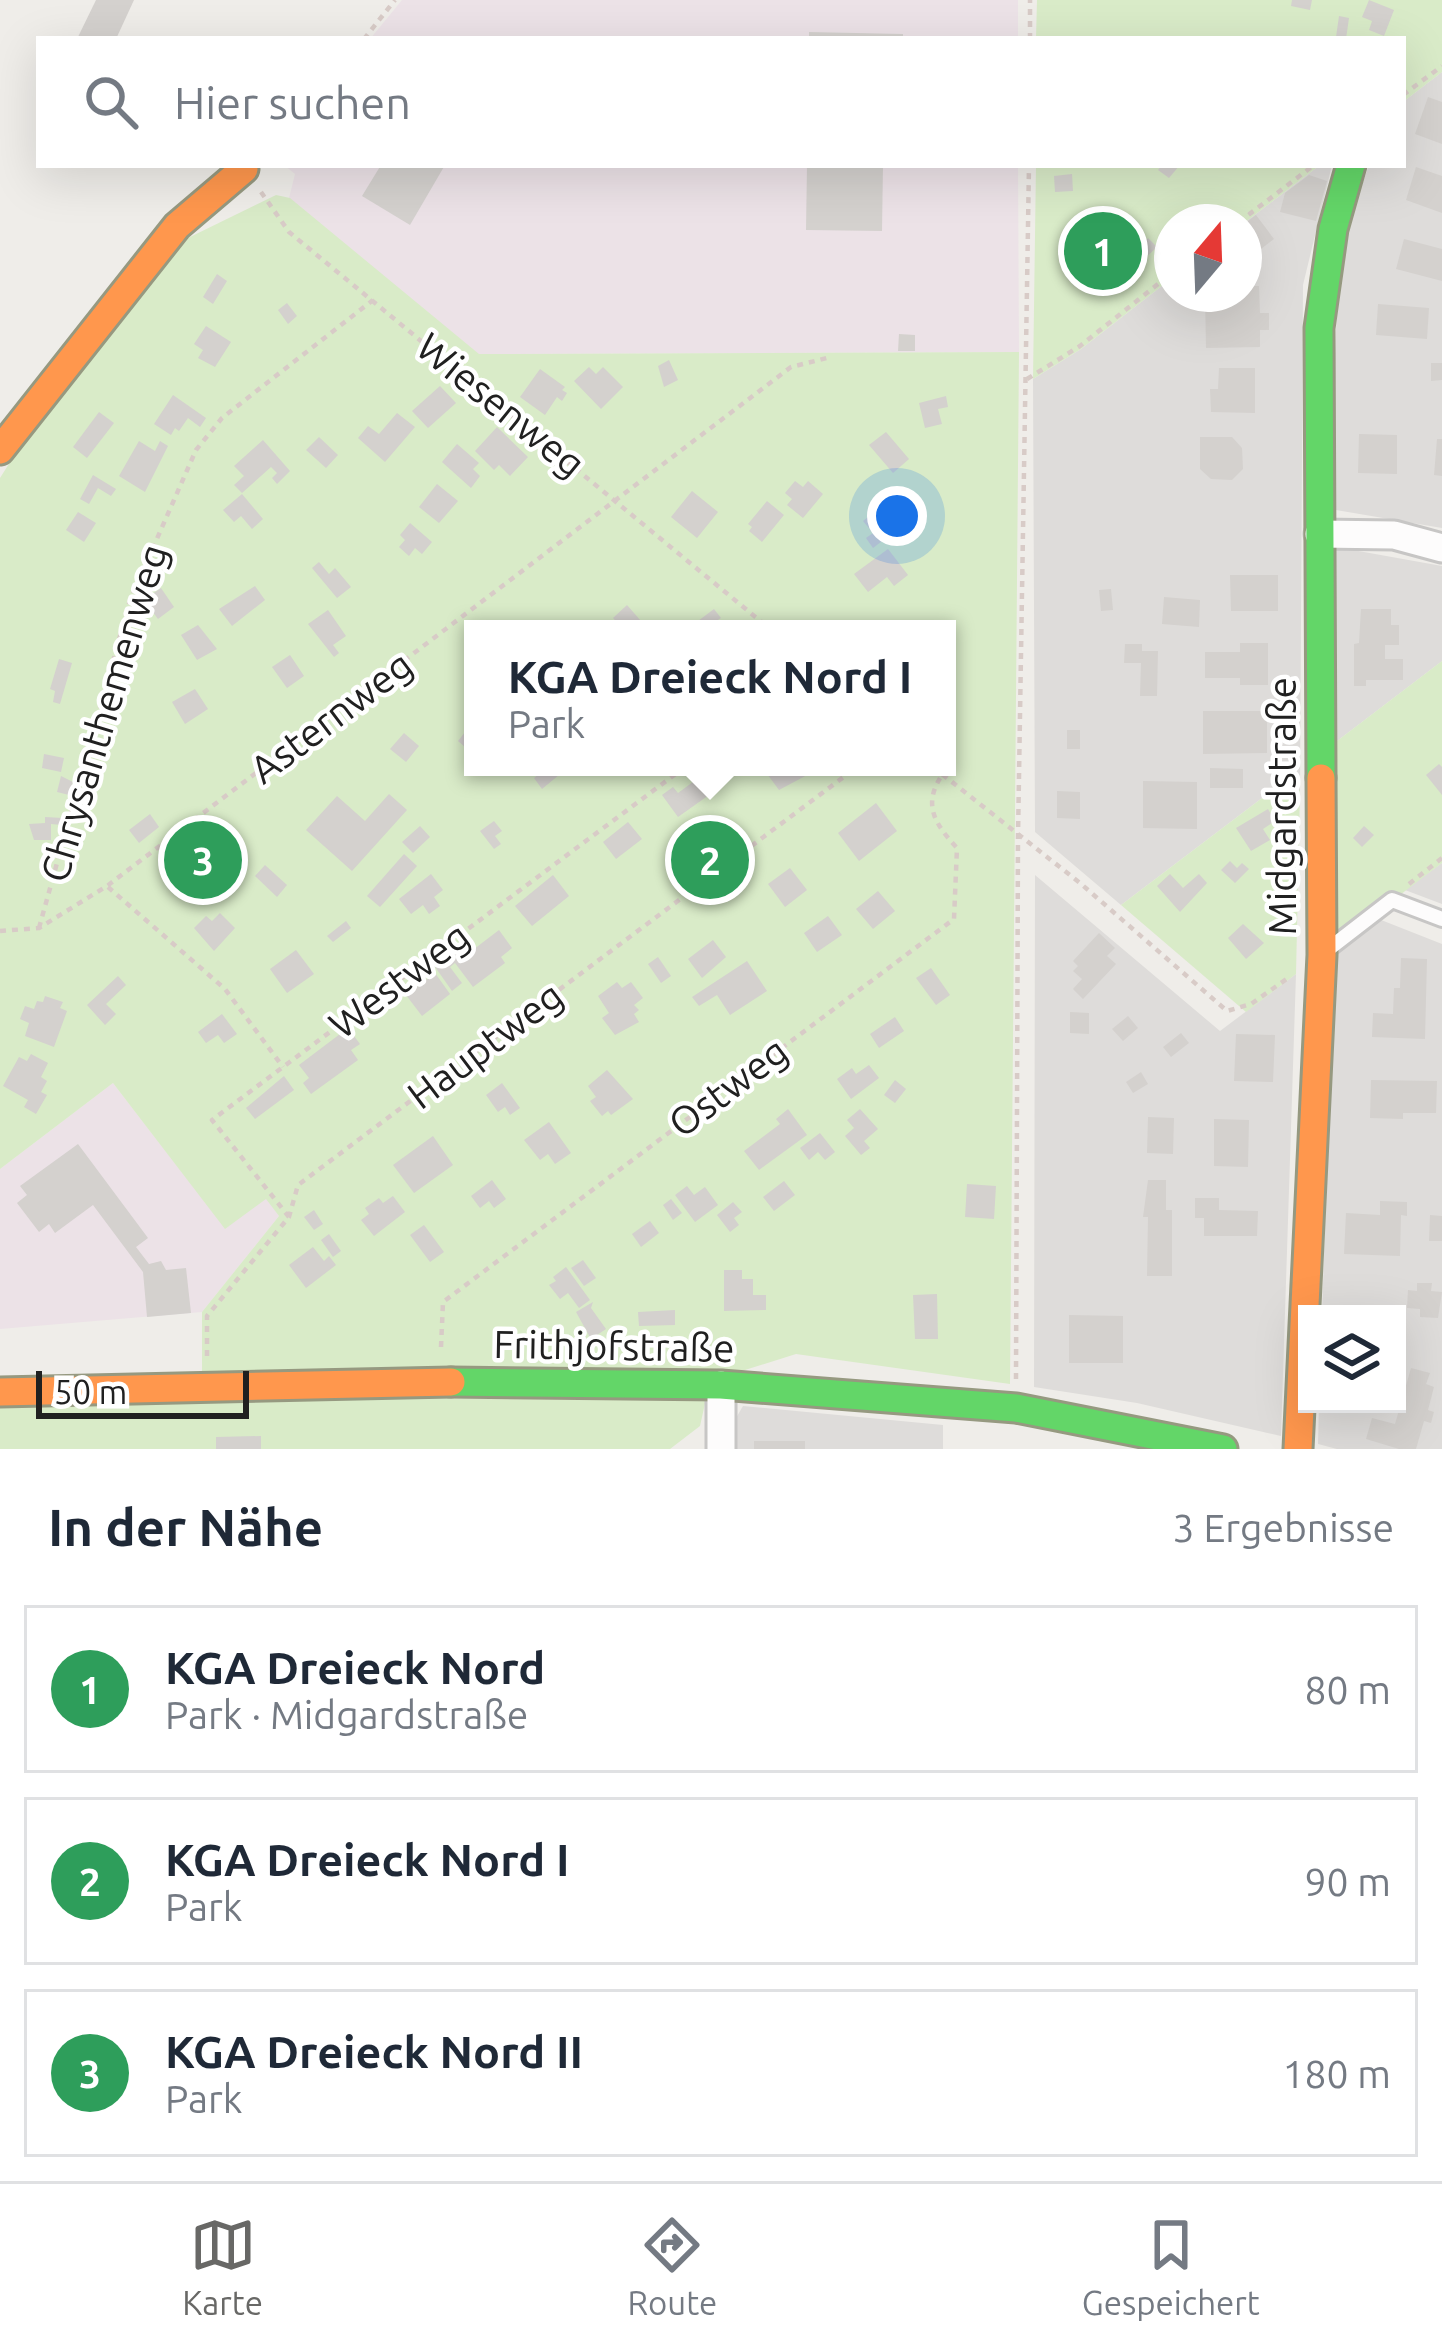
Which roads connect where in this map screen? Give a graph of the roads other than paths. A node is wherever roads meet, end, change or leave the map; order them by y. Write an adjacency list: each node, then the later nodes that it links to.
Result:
1 (1350, 168): 4 (street, Midgardstraße)
2 (244, 169): 3 (street)
3 (0, 450)
4 (1319, 534): 5 (street); 7 (street, Midgardstraße)
5 (1442, 548)
6 (1442, 920): 7 (lane)
7 (1322, 955): 12 (street, Midgardstraße)
8 (721, 1385): 9 (street, Frithjofstraße); 10 (street); 11 (street, Frithjofstraße)
9 (0, 1392)
10 (721, 1449)
11 (1223, 1449)
12 (1298, 1449)

